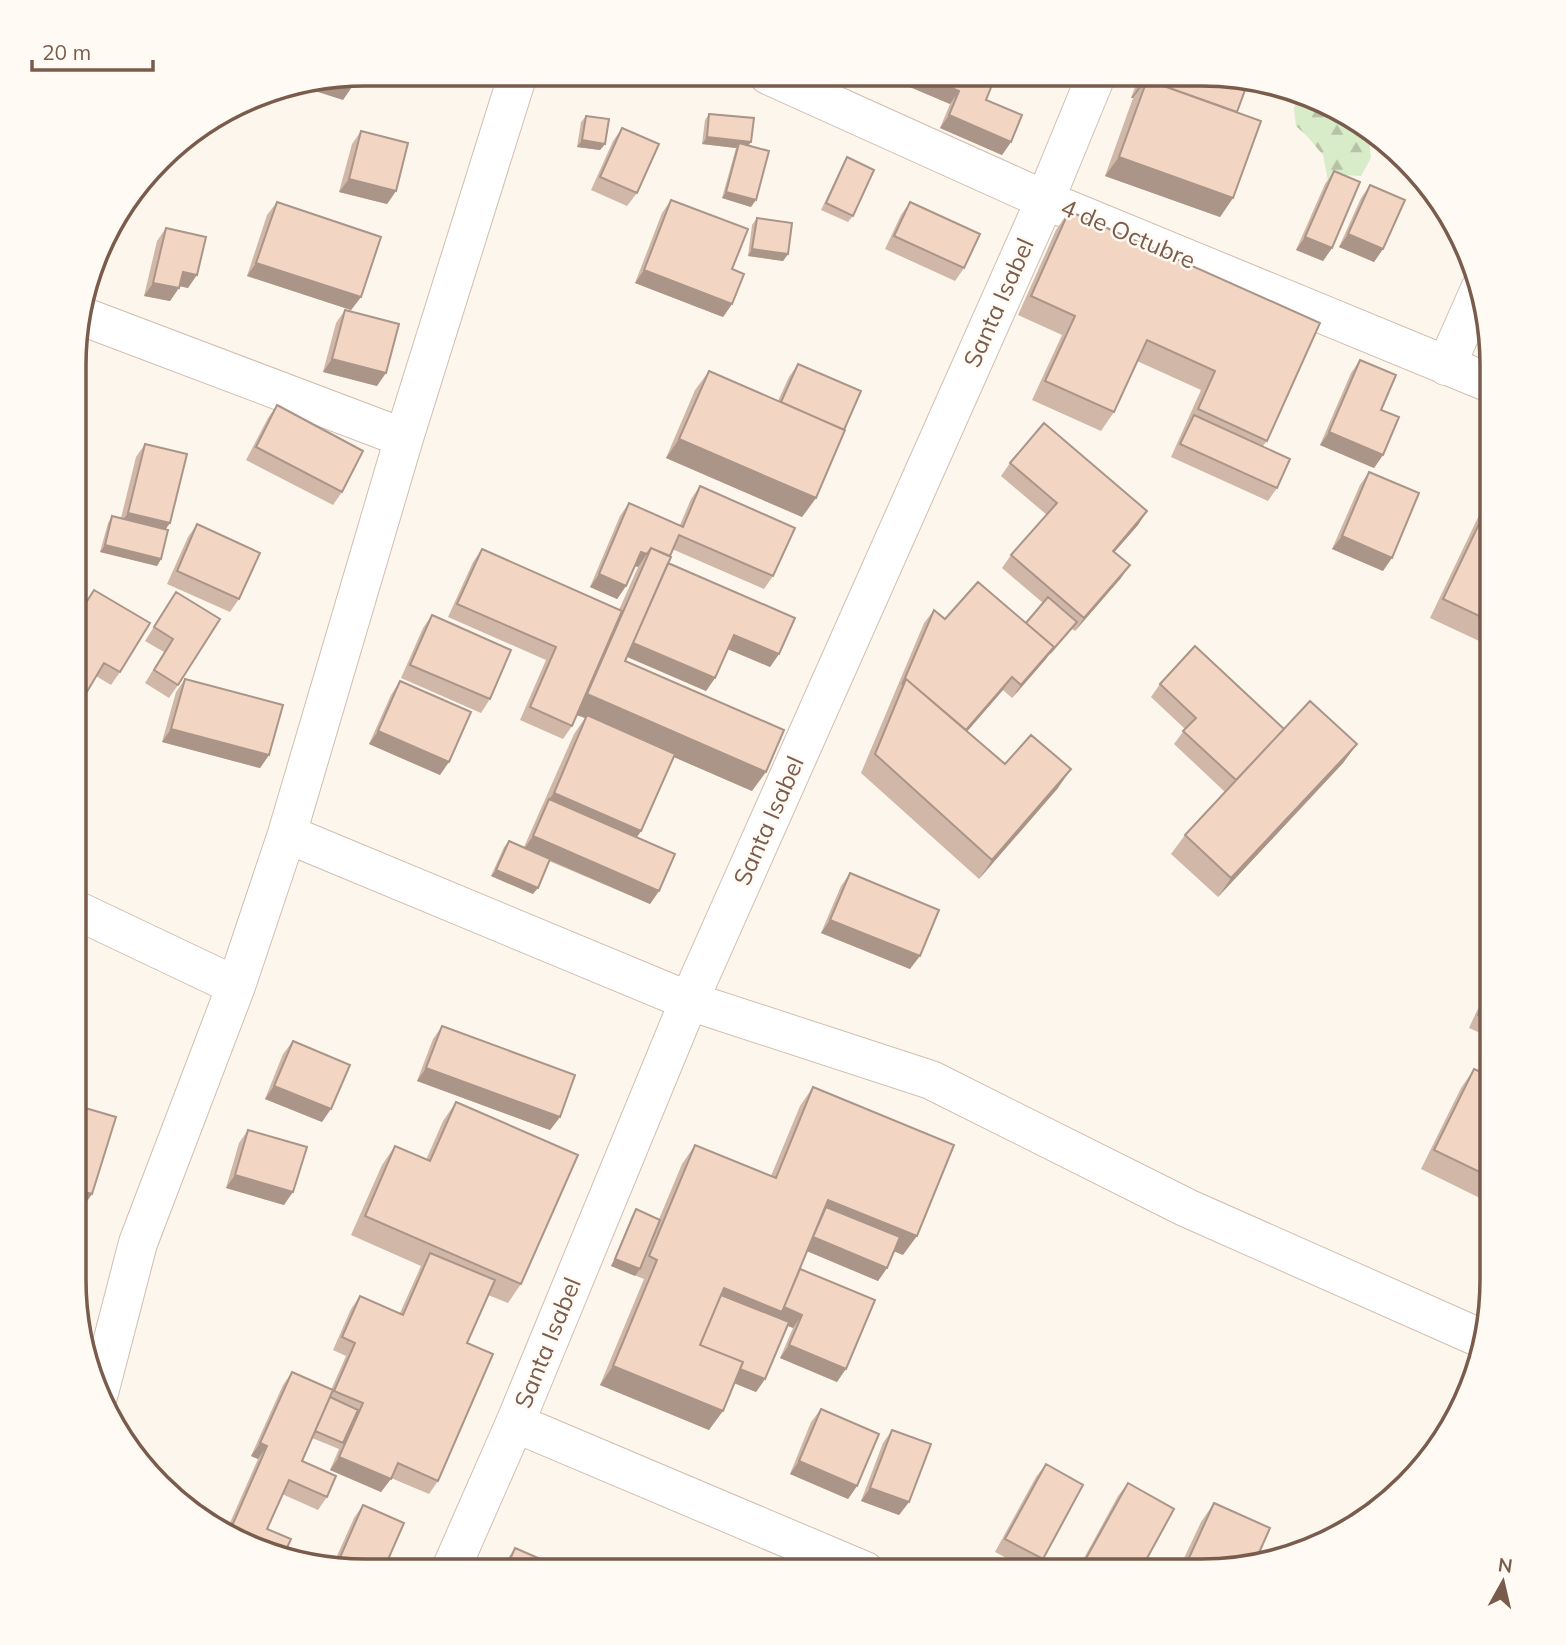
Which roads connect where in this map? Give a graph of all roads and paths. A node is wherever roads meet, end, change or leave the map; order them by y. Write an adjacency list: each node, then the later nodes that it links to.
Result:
1 (514, 86): 9 (street)
2 (792, 86): 4 (street, 4 de Octubre)
3 (1092, 86): 4 (street, Santa Isabel)
4 (1045, 200): 7 (street, 4 de Octubre); 13 (street, Santa Isabel)
5 (1474, 304): 7 (street)
6 (90, 319): 9 (street)
7 (1447, 366): 8 (street, 4 de Octubre)
8 (1480, 379)
9 (404, 438): 10 (street)
10 (287, 834): 12 (street); 13 (street)
11 (86, 915): 12 (street)
12 (236, 986): 15 (street)
13 (689, 1001): 14 (street); 16 (street, Santa Isabel)
14 (1475, 1336)
15 (103, 1376)
16 (515, 1423): 17 (street, Santa Isabel); 18 (street)
17 (455, 1559)
18 (837, 1559)

